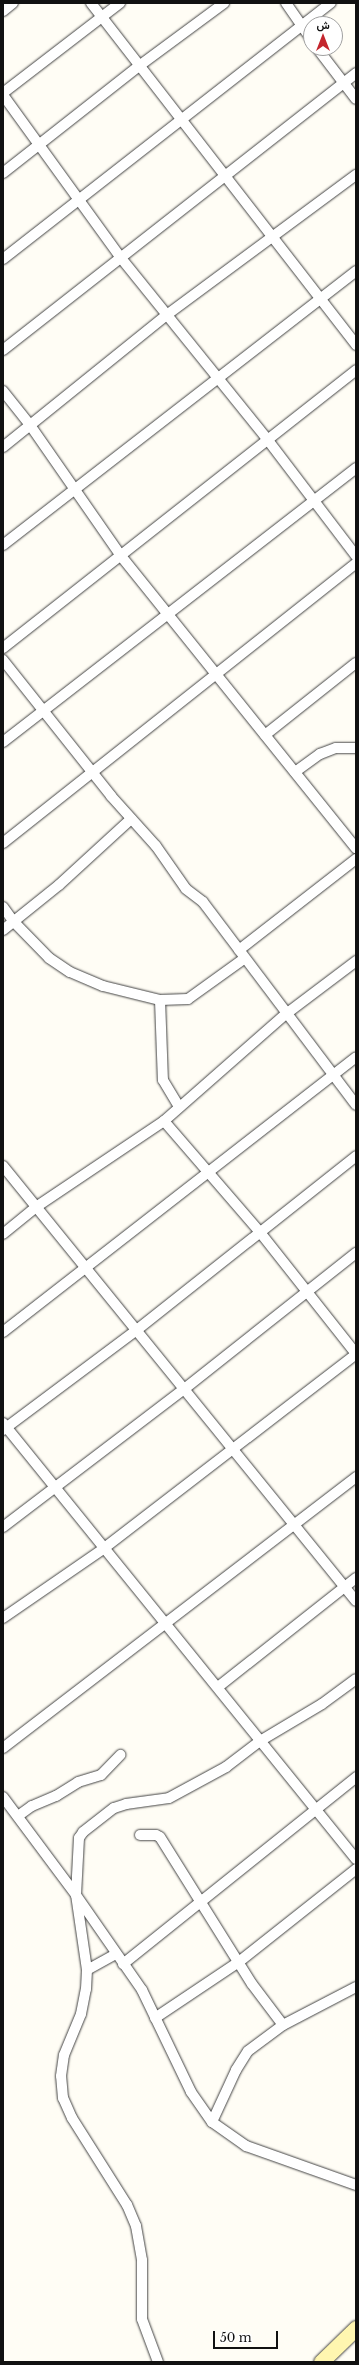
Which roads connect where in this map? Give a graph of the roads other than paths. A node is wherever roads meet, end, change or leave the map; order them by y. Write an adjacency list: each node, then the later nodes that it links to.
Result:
1 (13, 3): 7 (street)
2 (91, 3): 8 (street)
3 (120, 3): 8 (street)
4 (224, 3): 11 (street)
5 (286, 3): 9 (street)
6 (331, 3): 9 (street)
7 (3, 11)
8 (102, 17): 11 (street); 14 (street)
9 (302, 26): 16 (street)
10 (323, 56): 13 (street)
11 (139, 66): 16 (street); 17 (street)
12 (356, 73): 13 (street)
13 (342, 84): 15 (street); 20 (street)
14 (3, 94): 17 (street)
15 (356, 99)
16 (180, 119): 20 (street); 21 (street)
17 (40, 145): 18 (street); 21 (street)
18 (3, 172)
19 (356, 175): 22 (street)
20 (225, 177): 22 (street); 23 (street)
21 (79, 200): 23 (street); 24 (street)
22 (273, 238): 26 (street); 27 (street)
23 (121, 258): 27 (street); 29 (street)
24 (3, 259)
25 (356, 271): 26 (street)
26 (321, 299): 28 (street); 31 (street)
27 (168, 314): 31 (street); 33 (street)
28 (356, 345)
29 (3, 350)
30 (356, 370): 34 (street)
31 (218, 379): 34 (street); 37 (street)
32 (3, 391): 33 (street)
33 (30, 425): 35 (street); 37 (street)
34 (267, 439): 38 (street); 40 (street)
35 (3, 447)
36 (356, 468): 38 (street)
37 (76, 489): 39 (street); 40 (street)
38 (314, 501): 41 (street); 43 (street)
39 (3, 545)
40 (121, 556): 43 (street); 44 (street)
41 (356, 556)
42 (356, 563): 47 (street)
43 (168, 615): 47 (street); 48 (street)
44 (3, 648)
45 (3, 660): 48 (street)
46 (356, 663): 49 (street)
47 (216, 674): 49 (street); 53 (street)
48 (43, 710): 50 (street); 53 (street)
49 (265, 736): 52 (street)
50 (3, 742)
51 (356, 748): 52 (street)
52 (294, 772): 56 (street)
53 (93, 773): 54 (street); 55 (street)
54 (131, 819): 59 (street); 61 (street)
55 (3, 843)
56 (356, 848)
57 (356, 859): 61 (street)
58 (3, 907): 59 (street)
59 (14, 922): 60 (street); 63 (street)
60 (3, 930)
61 (242, 954): 63 (street); 64 (street)
62 (356, 961): 64 (street)
63 (160, 1000): 68 (street)
64 (286, 1014): 66 (street); 68 (street)
65 (356, 1057): 66 (street)
66 (332, 1074): 67 (street); 72 (street)
67 (356, 1105)
68 (179, 1107): 69 (street)
69 (164, 1121): 72 (street); 73 (street)
70 (356, 1156): 74 (street)
71 (3, 1166): 73 (street)
72 (210, 1173): 74 (street); 77 (street)
73 (36, 1207): 75 (street); 77 (street)
74 (259, 1231): 78 (street); 79 (street)
75 (3, 1234)
76 (356, 1253): 78 (street)
77 (86, 1267): 79 (street); 80 (street)
78 (307, 1291): 81 (street); 82 (street)
79 (138, 1329): 82 (street); 83 (street)
80 (3, 1332)
81 (356, 1354): 84 (street)
82 (183, 1390): 84 (street); 86 (street)
83 (4, 1427): 86 (street)
84 (231, 1450): 87 (street); 89 (street)
85 (356, 1476): 87 (street)
86 (57, 1486): 88 (street); 89 (street)
87 (295, 1526): 91 (street); 94 (street)
88 (3, 1527)
89 (103, 1549): 93 (street); 94 (street)
90 (356, 1578): 91 (street)
91 (346, 1586): 92 (street); 96 (street)
92 (356, 1601)
93 (3, 1618)
94 (164, 1623): 96 (street); 98 (street)
95 (356, 1679): 97 (street)
96 (218, 1687): 97 (street)
97 (260, 1741): 102 (street); 107 (street)
98 (3, 1748)
99 (120, 1755): 103 (street)
100 (356, 1777): 102 (street)
101 (3, 1797): 103 (street)
102 (317, 1808): 105 (street); 108 (street)
103 (18, 1816): 107 (street)
104 (140, 1835): 108 (street)
105 (356, 1859)
106 (356, 1869): 110 (street)
107 (76, 1895): 109 (street); 112 (street)
108 (200, 1902): 110 (street); 111 (street)
109 (116, 1954): 111 (street); 112 (street)
110 (240, 1961): 114 (street); 115 (street)
111 (123, 1964): 114 (street)
112 (87, 1970): 119 (street)
113 (356, 1987): 115 (street)
114 (155, 2018): 116 (street)
115 (283, 2025): 116 (street)
116 (212, 2122): 117 (street)
117 (356, 2185)
118 (356, 2328): 120 (main road)
119 (158, 2362)
120 (321, 2362)

